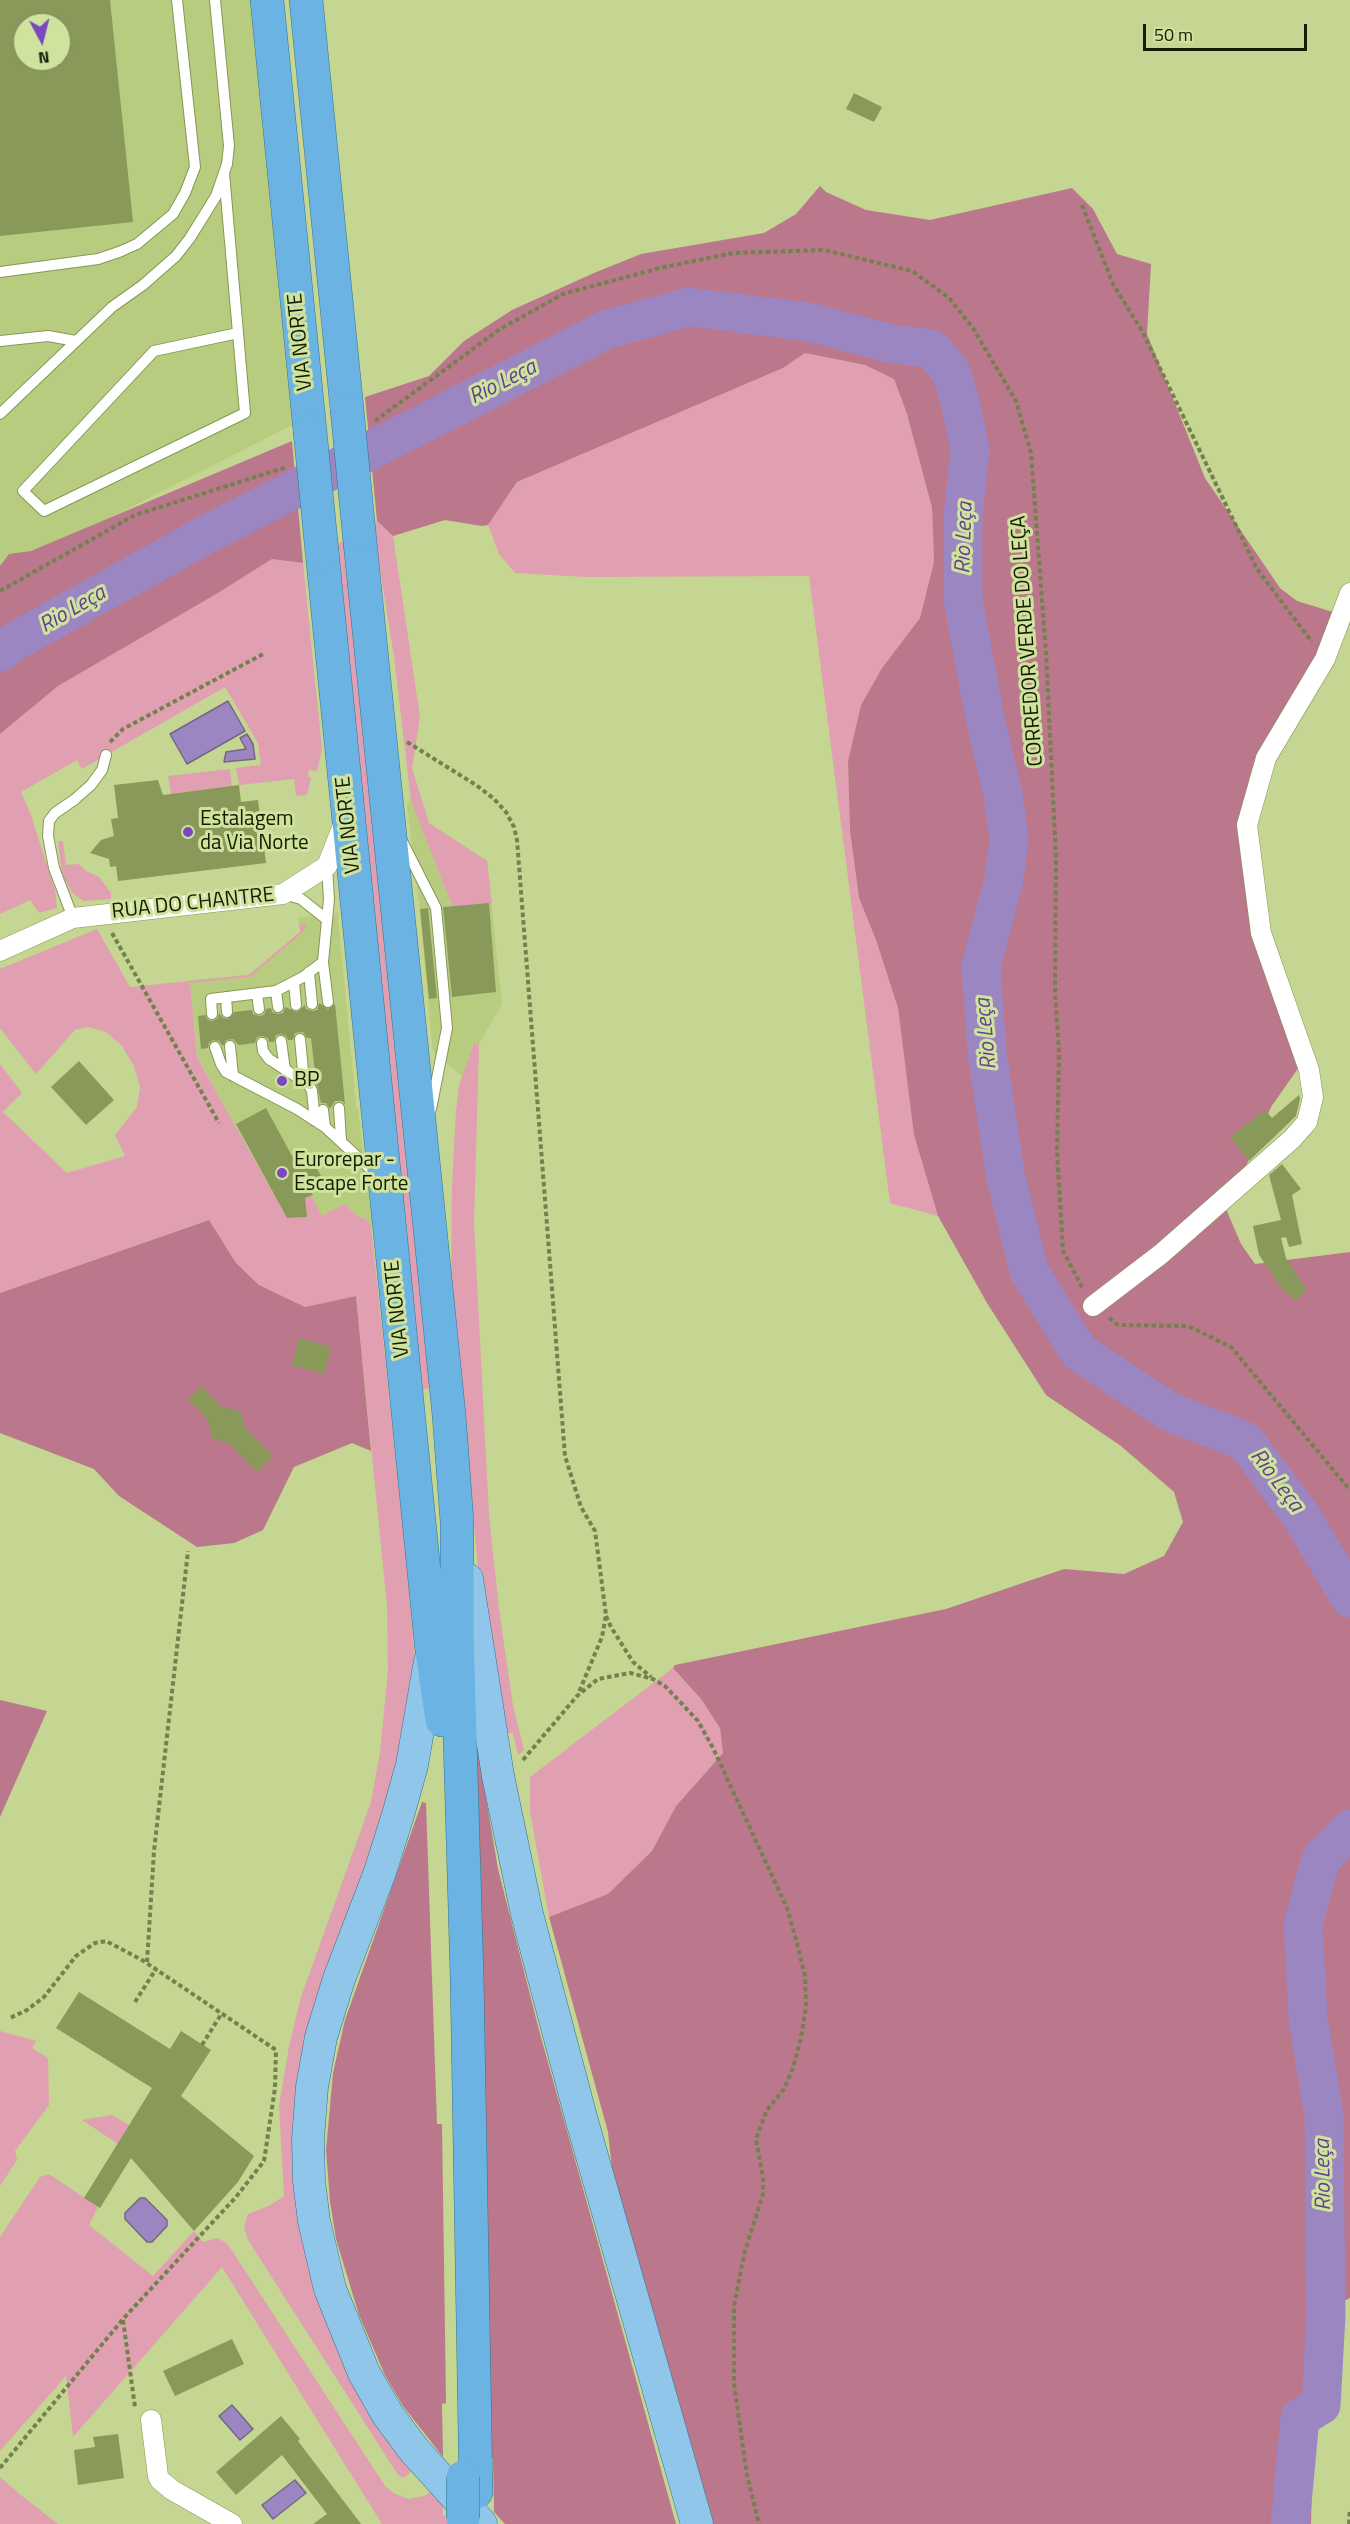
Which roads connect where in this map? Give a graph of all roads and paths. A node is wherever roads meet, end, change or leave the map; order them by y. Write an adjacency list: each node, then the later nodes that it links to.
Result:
1 (177, 0): 7 (lane)
2 (215, 0): 5 (lane)
3 (267, 0): 20 (highway, VIA NORTE, bridge)
4 (306, 0): 12 (highway, VIA NORTE)
5 (224, 173): 8 (lane); 10 (lane)
6 (1082, 205): 17 (path)
7 (0, 272)
8 (238, 333): 8 (lane)
9 (0, 341): 10 (lane)
10 (76, 341): 11 (lane)
11 (0, 414)
12 (359, 416): 18 (highway, VIA NORTE, bridge); 54 (path, CORREDOR VERDE DO LEÇA)
13 (292, 466): 14 (path)
14 (0, 591)
15 (1350, 593): 17 (street)
16 (265, 653): 19 (path)
17 (1325, 659): 54 (street)
18 (379, 725): 56 (highway, VIA NORTE); 58 (path)
19 (106, 755): 24 (lane)
20 (348, 812): 21 (street); 53 (highway, VIA NORTE)
21 (327, 866): 22 (street, RUA DO CHANTRE); 25 (lane)
22 (283, 894): 23 (street, RUA DO CHANTRE); 25 (lane)
23 (101, 915): 24 (street, RUA DO CHANTRE); 50 (path)
24 (73, 918): 26 (street, RUA DO CHANTRE)
25 (326, 918): 27 (lane)
26 (0, 951)
27 (323, 962): 28 (lane); 33 (lane)
28 (309, 972): 29 (lane); 34 (lane)
29 (294, 982): 30 (lane); 35 (lane)
30 (276, 991): 31 (lane); 36 (lane)
31 (257, 994): 32 (lane); 37 (lane)
32 (226, 997): 38 (lane); 39 (lane)
33 (328, 1002)
34 (312, 1004)
35 (297, 1005)
36 (278, 1007)
37 (259, 1009)
38 (227, 1012)
39 (212, 1014)
40 (300, 1039): 47 (lane)
41 (281, 1041): 45 (lane)
42 (262, 1043): 45 (lane)
43 (230, 1046): 46 (lane)
44 (215, 1047): 46 (lane)
45 (285, 1070): 47 (lane)
46 (232, 1076): 51 (lane)
47 (304, 1081): 51 (lane)
48 (339, 1108): 52 (lane)
49 (323, 1110): 51 (lane)
50 (219, 1123)
51 (320, 1124): 52 (lane)
52 (341, 1140): 53 (lane)
53 (385, 1183): 59 (highway, VIA NORTE)
54 (1093, 1306): 55 (path, CORREDOR VERDE DO LEÇA)
55 (1350, 1490)
56 (457, 1522): 62 (main road); 73 (highway, VIA NORTE)
57 (188, 1551): 63 (path)
58 (606, 1615): 60 (path); 61 (path)
59 (432, 1651): 73 (highway, VIA NORTE); 73 (main road)
60 (653, 1679): 61 (path); 76 (path)
61 (577, 1696): 62 (path)
62 (501, 1792): 75 (main road)
63 (147, 1963): 64 (path); 67 (path)
64 (156, 1969): 65 (path); 66 (path)
65 (135, 2002)
66 (222, 2013): 68 (path); 69 (path)
67 (10, 2018)
68 (202, 2045)
69 (123, 2319): 70 (path); 71 (path)
70 (152, 2420): 74 (street)
71 (0, 2468)
72 (1350, 2509): 77 (path)
73 (470, 2510)
74 (232, 2524)
75 (697, 2524)
76 (759, 2524)
77 (1349, 2524)

